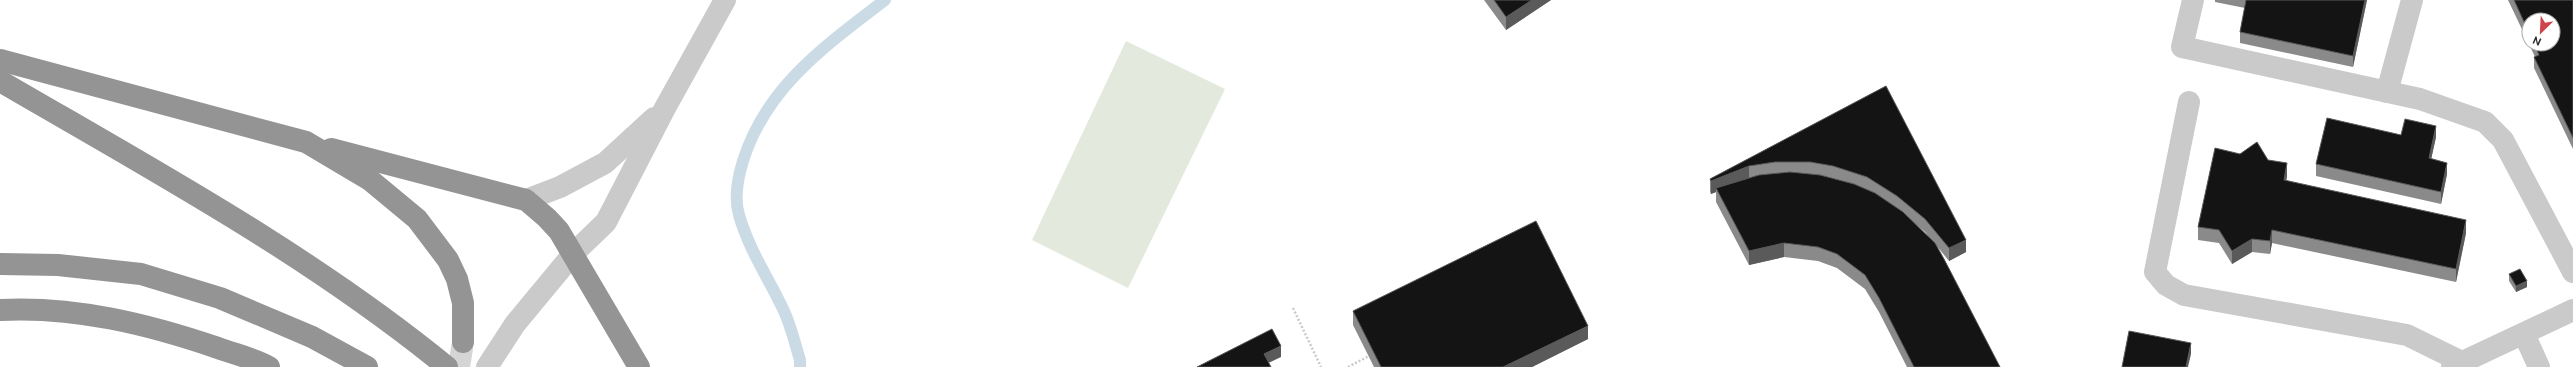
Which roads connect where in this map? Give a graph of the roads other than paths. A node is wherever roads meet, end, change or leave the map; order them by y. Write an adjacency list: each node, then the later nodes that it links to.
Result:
1 (725, 0): 8 (street)
2 (2193, 0): 6 (street)
3 (2412, 0): 6 (street)
4 (0, 60): 9 (highway)
5 (0, 81): 18 (highway)
6 (2387, 92): 13 (street)
7 (2189, 102): 19 (street)
8 (665, 108): 10 (street); 11 (street)
9 (306, 142): 10 (highway); 17 (highway)
10 (526, 200): 11 (highway)
11 (573, 254): 22 (street); 23 (highway)
12 (0, 264): 21 (highway)
13 (2573, 272)
14 (0, 310): 20 (highway)
15 (2573, 310): 16 (street)
16 (2524, 334): 19 (street); 24 (street)
17 (463, 342)
18 (443, 363)
19 (2457, 365)
20 (269, 367)
21 (367, 367)
22 (487, 367)
23 (640, 367)
24 (2539, 367)

